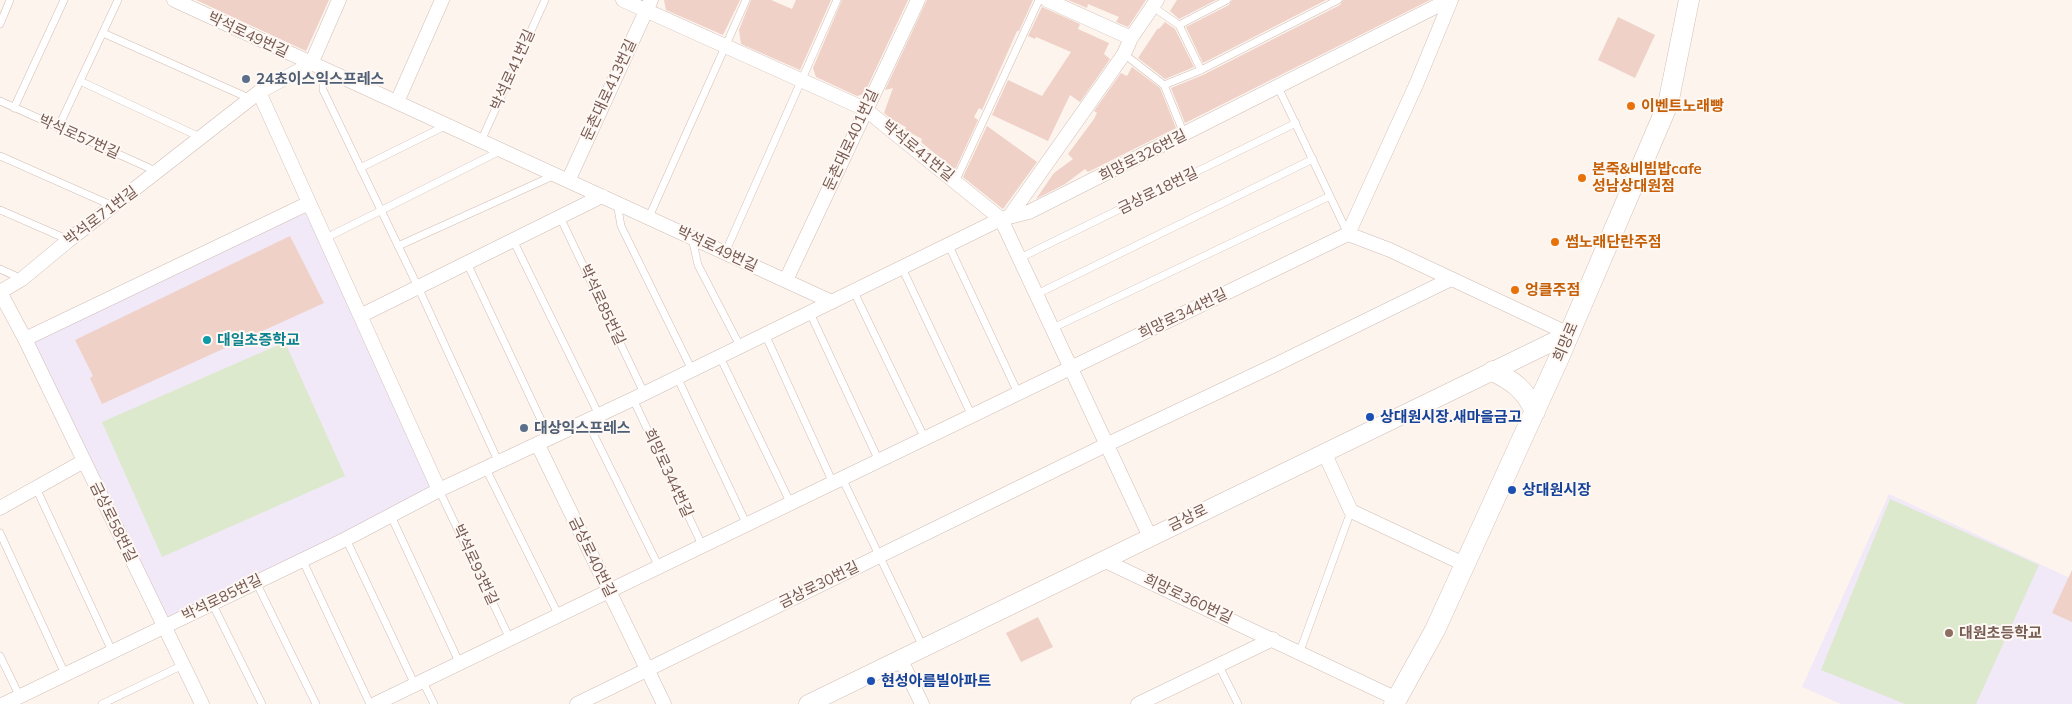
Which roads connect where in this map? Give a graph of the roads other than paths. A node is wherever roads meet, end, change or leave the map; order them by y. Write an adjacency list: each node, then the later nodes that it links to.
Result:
1 (10, 0): 21 (lane)
2 (64, 0): 36 (lane)
3 (118, 0): 23 (lane)
4 (174, 0): 18 (street, 박석로49번길)
5 (339, 0): 27 (street)
6 (442, 0): 35 (street)
7 (545, 0): 43 (lane, 박석로41번길)
8 (623, 0): 20 (street, 박석로41번길)
9 (746, 0): 25 (lane)
10 (837, 0): 29 (lane)
11 (918, 0): 37 (street, 둔촌대로401번길)
12 (1039, 0): 51 (lane)
13 (1047, 0): 24 (street)
14 (1227, 0): 22 (lane)
15 (1338, 0): 28 (lane)
16 (1450, 0): 32 (street, 희망로326번길); 62 (street, 희망로326번길)
17 (1689, 0): 86 (main road, 희망로)
18 (191, 3): 27 (street, 박석로49번길)
19 (1155, 3): 22 (lane); 24 (street)
20 (648, 5): 25 (street, 박석로41번길); 50 (street, 둔촌대로413번길)
21 (0, 24)
22 (1179, 25): 28 (lane)
23 (103, 33): 30 (lane); 33 (lane)
24 (1131, 38): 26 (street)
25 (726, 46): 29 (street, 박석로41번길); 60 (lane)
26 (1124, 54): 31 (lane); 61 (street)
27 (317, 66): 33 (street, 박석로71번길); 35 (street, 박석로49번길); 47 (lane)
28 (1201, 70): 31 (lane)
29 (801, 80): 37 (street, 박석로41번길); 69 (lane)
30 (80, 81): 40 (lane); 42 (lane)
31 (1164, 85): 41 (lane)
32 (1278, 88): 38 (lane); 41 (street, 희망로326번길)
33 (255, 96): 42 (street, 박석로71번길); 55 (street)
34 (0, 101): 36 (lane, 박석로57번길)
35 (397, 102): 39 (street, 박석로49번길)
36 (14, 108): 40 (lane, 박석로57번길)
37 (865, 109): 51 (street, 박석로41번길); 76 (street, 둔촌대로401번길)
38 (1296, 124): 46 (lane); 70 (lane, 금상로18번길)
39 (447, 125): 43 (street, 박석로49번길); 47 (lane)
40 (58, 128): 48 (lane, 박석로57번길)
41 (1184, 135): 61 (street, 희망로326번길)
42 (202, 138): 48 (street, 박석로71번길)
43 (481, 141): 44 (street, 박석로49번길)
44 (501, 150): 49 (street, 박석로49번길); 58 (lane)
45 (0, 156): 56 (lane)
46 (1313, 159): 53 (lane); 80 (lane)
47 (360, 168): 58 (lane)
48 (159, 172): 56 (street, 박석로71번길)
49 (555, 174): 50 (street, 박석로49번길); 67 (lane)
50 (568, 181): 52 (street, 박석로49번길)
51 (955, 182): 61 (street, 박석로41번길)
52 (602, 196): 54 (street, 박석로49번길); 59 (street)
53 (1330, 196): 62 (lane); 84 (lane)
54 (617, 202): 60 (street, 박석로49번길); 91 (lane)
55 (310, 203): 64 (street); 87 (street)
56 (114, 206): 65 (street, 박석로71번길)
57 (0, 210): 65 (lane)
58 (381, 210): 64 (lane); 67 (lane)
59 (560, 217): 66 (street); 95 (lane, 박석로85번길)
60 (649, 217): 63 (street, 박석로49번길)
61 (1005, 218): 68 (street, 희망로326번길); 70 (street)
62 (1348, 234): 75 (street); 90 (street, 희망로344번길)
63 (692, 237): 69 (street, 박석로49번길); 88 (lane)
64 (326, 238): 83 (street)
65 (69, 240): 74 (street, 박석로71번길)
66 (514, 240): 71 (street); 98 (lane)
67 (398, 246): 77 (lane)
68 (949, 246): 72 (street, 희망로326번길); 94 (lane)
69 (725, 252): 76 (street, 박석로49번길)
70 (1020, 258): 80 (street)
71 (467, 263): 77 (street); 100 (lane)
72 (902, 268): 79 (street, 희망로326번길); 97 (lane)
73 (0, 269): 74 (lane)
74 (22, 279): 78 (street, 박석로71번길)
75 (1452, 279): 86 (street); 101 (street)
76 (786, 280): 81 (street, 박석로49번길)
77 (418, 287): 83 (street); 105 (lane)
78 (0, 292): 87 (street, 금상로58번길)
79 (854, 292): 81 (street, 희망로326번길); 99 (lane)
80 (1037, 294): 84 (street)
81 (832, 302): 82 (street, 박석로85번길)
82 (810, 313): 85 (street, 박석로85번길); 104 (lane)
83 (362, 315): 109 (street)
84 (1053, 328): 90 (street)
85 (765, 334): 88 (street, 박석로85번길); 107 (lane)
86 (1569, 334): 92 (street, 금상로); 96 (main road, 희망로)
87 (26, 340): 103 (street, 금상로58번길)
88 (740, 346): 89 (street, 박석로85번길)
89 (720, 357): 91 (street, 박석로85번길); 110 (lane)
90 (1072, 368): 94 (street, 희망로344번길); 101 (street)
91 (692, 370): 93 (street, 박석로85번길)
92 (1493, 371): 96 (main road); 102 (street, 금상로)
93 (676, 377): 95 (street, 박석로85번길); 114 (lane)
94 (1018, 393): 97 (street, 희망로344번길)
95 (639, 396): 98 (street, 박석로85번길); 118 (lane, 희망로344번길)
96 (1535, 412): 122 (main road, 희망로)
97 (972, 416): 99 (street, 희망로344번길)
98 (593, 418): 100 (street, 박석로85번길); 123 (lane)
99 (925, 439): 104 (street, 희망로344번길)
100 (544, 442): 105 (street, 박석로85번길); 125 (street, 금상로40번길)
101 (1108, 444): 116 (street); 119 (street, 금상로30번길)
102 (1324, 452): 112 (street); 116 (street, 금상로)
103 (84, 461): 108 (street); 128 (street, 금상로58번길)
104 (880, 461): 107 (street, 희망로344번길)
105 (500, 463): 106 (street, 박석로85번길)
106 (486, 469): 109 (street, 박석로85번길); 127 (lane)
107 (838, 480): 110 (street, 희망로344번길); 119 (lane)
108 (36, 488): 111 (street); 132 (lane)
109 (439, 490): 113 (street, 박석로85번길); 130 (lane, 박석로93번길)
110 (791, 504): 114 (street, 희망로344번길)
111 (0, 508)
112 (1352, 511): 122 (street); 133 (lane)
113 (391, 516): 117 (street, 박석로85번길); 136 (lane)
114 (747, 525): 118 (street, 희망로344번길)
115 (0, 533): 140 (lane)
116 (1150, 537): 121 (street, 금상로)
117 (346, 539): 120 (street, 박석로85번길); 141 (lane)
118 (703, 547): 123 (street, 희망로344번길)
119 (879, 556): 131 (lane); 139 (street, 금상로30번길)
120 (302, 559): 124 (street, 박석로85번길); 148 (lane)
121 (1103, 560): 129 (street, 희망로360번길); 131 (street, 금상로)
122 (1464, 564): 143 (main road, 희망로)
123 (659, 567): 125 (street, 희망로344번길)
124 (256, 582): 126 (street, 박석로85번길); 147 (lane)
125 (609, 592): 127 (street); 139 (street, 금상로40번길)
126 (212, 603): 128 (street, 박석로85번길); 146 (lane)
127 (559, 616): 130 (street)
128 (163, 626): 132 (street, 박석로85번길); 138 (street, 금상로58번길)
129 (1273, 639): 133 (street, 희망로360번길); 137 (street)
130 (510, 640): 136 (street)
131 (923, 648): 135 (street, 금상로)
132 (112, 651): 140 (street, 박석로85번길)
133 (1300, 651): 143 (street, 희망로360번길)
134 (0, 656): 142 (lane)
135 (900, 658): 153 (street, 금상로); 154 (street)
136 (460, 664): 141 (street)
137 (1218, 664): 155 (street); 156 (lane)
138 (183, 665): 144 (street, 금상로58번길); 145 (lane)
139 (647, 670): 151 (street); 152 (street, 금상로40번길)
140 (65, 674): 142 (street, 박석로85번길)
141 (420, 684): 149 (street); 150 (lane)
142 (14, 701)
143 (1396, 701)
144 (198, 703)
145 (102, 704)
146 (262, 704)
147 (316, 704)
148 (370, 704)
149 (375, 704)
150 (434, 704)
151 (577, 704)
152 (664, 704)
153 (808, 704)
154 (922, 704)
155 (1138, 704)
156 (1238, 704)

